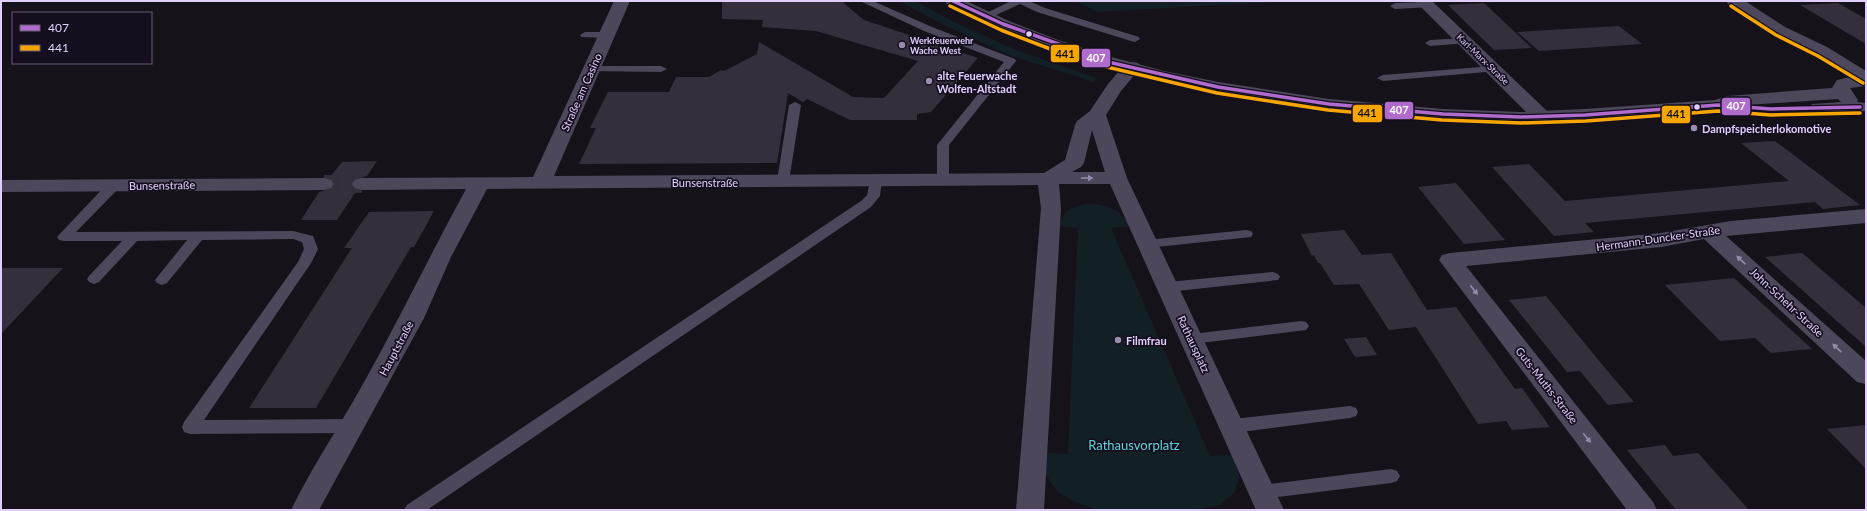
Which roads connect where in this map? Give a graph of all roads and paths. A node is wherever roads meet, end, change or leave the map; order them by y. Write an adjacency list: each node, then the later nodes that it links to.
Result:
1 (622, 1): 11 (street, Straße am Casino)
2 (865, 1): 29 (lane)
3 (953, 1): 8 (street)
4 (1020, 1): 8 (lane); 12 (lane)
5 (1734, 1): 9 (street)
6 (1425, 3): 7 (lane); 13 (street, Karl-Marx-Straße)
7 (1394, 6)
8 (983, 17): 15 (street)
9 (1780, 30): 20 (street); 21 (street)
10 (585, 35): 11 (lane)
11 (607, 35): 16 (street, Straße am Casino)
12 (1135, 39)
13 (1464, 41): 14 (lane); 18 (street, Karl-Marx-Straße)
14 (1430, 43)
15 (1132, 67): 25 (street); 26 (street)
16 (591, 68): 17 (lane); 32 (street, Straße am Casino)
17 (661, 69)
18 (1493, 69): 19 (lane); 26 (street, Karl-Marx-Straße)
19 (1383, 78)
20 (1866, 79): 21 (street)
21 (1845, 87): 23 (street); 24 (street)
22 (795, 105): 30 (lane)
23 (1718, 105): 24 (street); 26 (street)
24 (1863, 108)
25 (1097, 115): 27 (street); 28 (street)
26 (1542, 117)
27 (1117, 178): 28 (street, Bunsenstraße, one-way to 27); 43 (street, Rathausplatz)
28 (1048, 179): 29 (street, Bunsenstraße); 59 (street)
29 (943, 180): 31 (street, Bunsenstraße)
30 (783, 181): 31 (street, Bunsenstraße); 32 (street, Bunsenstraße)
31 (876, 181): 58 (lane)
32 (541, 182): 33 (street, Bunsenstraße)
33 (480, 183): 35 (street, Bunsenstraße); 53 (street, Hauptstraße)
34 (324, 184): 37 (street, Bunsenstraße)
35 (362, 184)
36 (1, 186): 37 (street, Bunsenstraße)
37 (113, 186): 41 (lane)
38 (1866, 216): 39 (street, Hermann-Duncker-Straße)
39 (1708, 231): 44 (street, Hermann-Duncker-Straße); 51 (street, John-Schehr-Straße, one-way to 39)
40 (1246, 234): 43 (lane)
41 (134, 236): 42 (lane); 46 (lane)
42 (198, 236): 47 (lane); 53 (lane)
43 (1147, 244): 48 (street, Rathausplatz)
44 (1450, 260): 60 (street, Guts-Muths-Straße, one-way to 60)
45 (1273, 277): 48 (lane)
46 (94, 279)
47 (162, 280)
48 (1168, 287): 50 (street, Rathausplatz)
49 (1301, 326): 50 (lane)
50 (1192, 339): 54 (street, Rathausplatz)
51 (1866, 375)
52 (1350, 412): 54 (lane)
53 (352, 426): 57 (street, Hauptstraße)
54 (1233, 426): 56 (street, Rathausplatz)
55 (1391, 476): 56 (lane)
56 (1266, 501)
57 (305, 510)
58 (413, 510)
59 (1030, 510)
60 (1643, 510)

